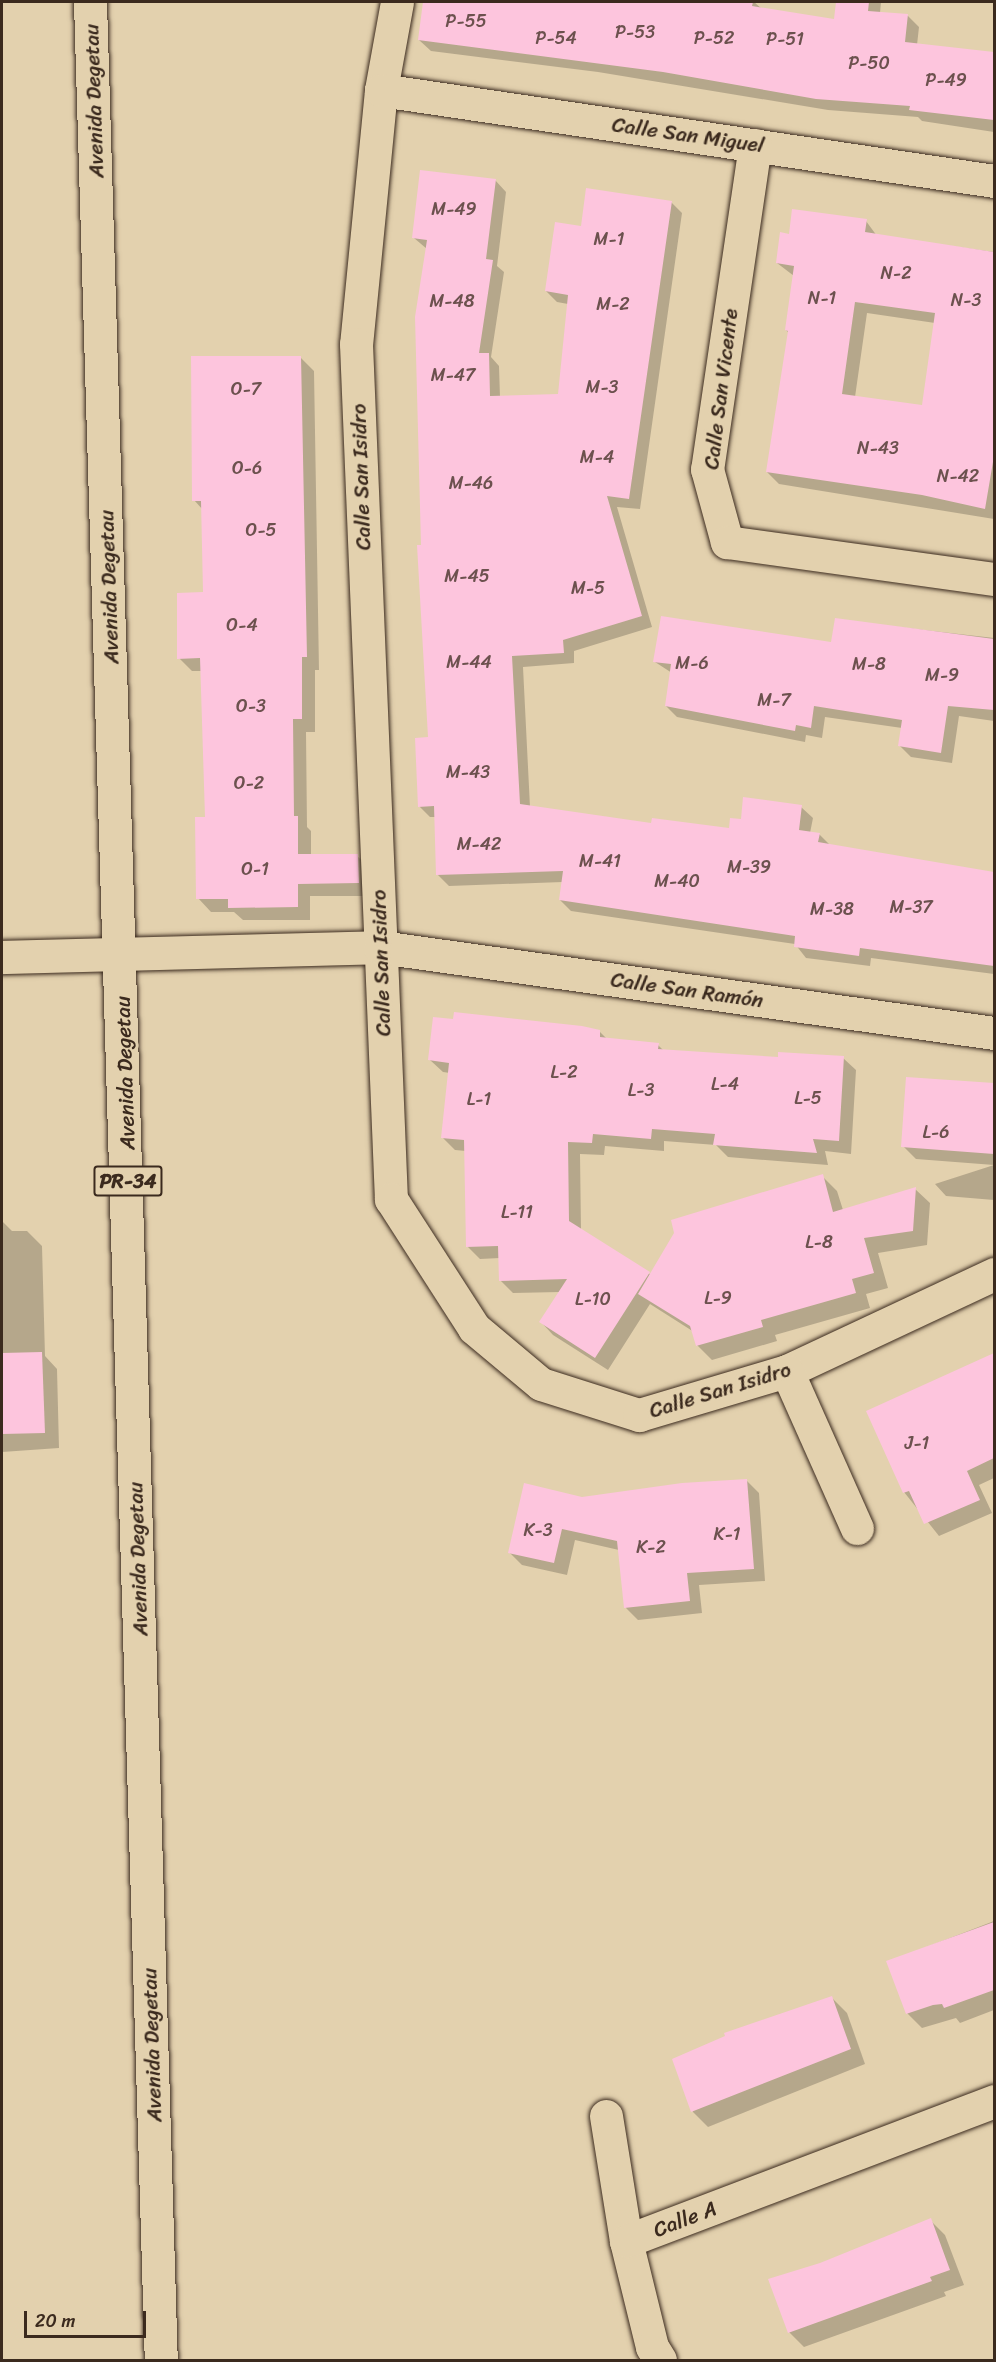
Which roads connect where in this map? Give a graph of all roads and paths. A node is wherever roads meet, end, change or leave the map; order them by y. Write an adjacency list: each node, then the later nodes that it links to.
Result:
1 (90, 2): 8 (street, Avenida Degetau / PR-34)
2 (397, 2): 3 (street, Calle San Isidro)
3 (381, 90): 4 (street, Calle San Miguel); 7 (street, Calle San Isidro)
4 (755, 145): 5 (street, Calle San Miguel); 6 (street, Calle San Vicente)
5 (994, 181)
6 (994, 579)
7 (380, 947): 8 (street, Calle San Ramón); 10 (street, Calle San Ramón); 12 (street, Calle San Isidro)
8 (121, 954): 9 (street, Calle San Ramón); 17 (street, Avenida Degetau / PR-34)
9 (2, 957)
10 (994, 1033)
11 (994, 1274): 12 (street, Calle San Isidro)
12 (787, 1371): 13 (street)
13 (857, 1528)
14 (994, 2102): 16 (street, Calle A)
15 (606, 2116): 16 (street, Calle A)
16 (626, 2241): 18 (street, Calle A)
17 (161, 2361)
18 (660, 2361)

